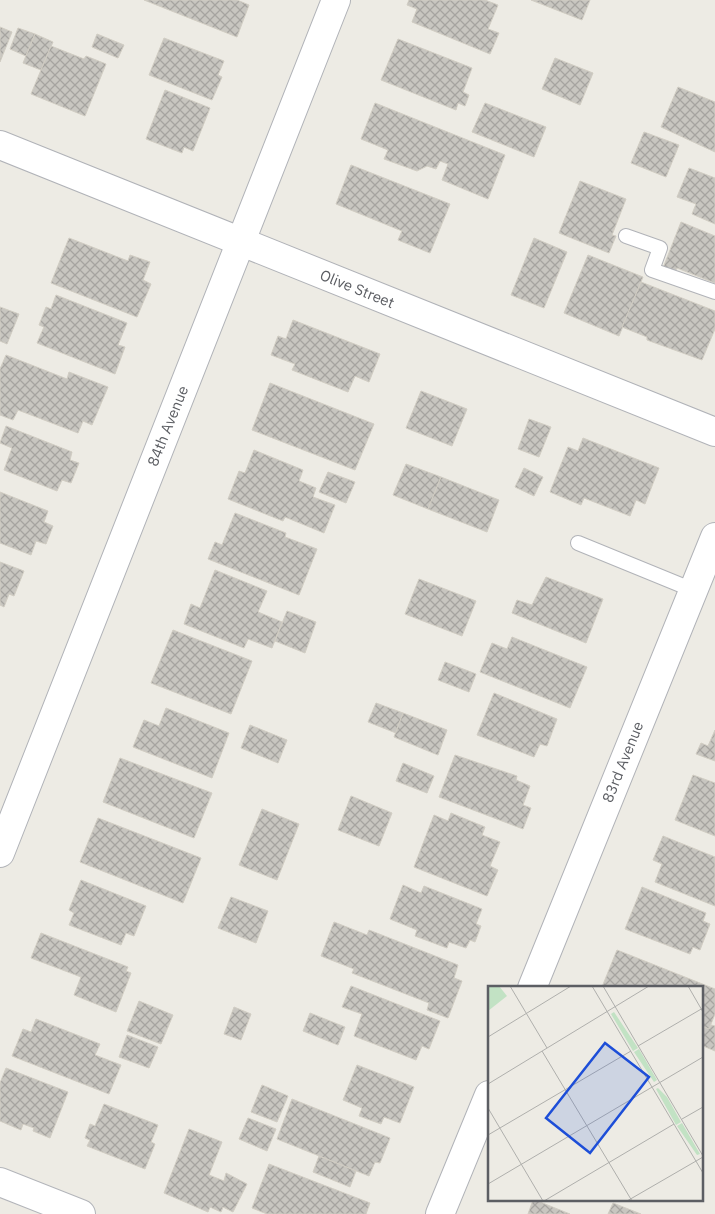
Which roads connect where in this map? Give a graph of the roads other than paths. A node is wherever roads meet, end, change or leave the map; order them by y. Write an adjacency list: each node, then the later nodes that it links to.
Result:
1 (336, 0): 4 (street, 84th Avenue)
2 (0, 145): 4 (street, Olive Street)
3 (626, 236): 5 (lane)
4 (240, 242): 6 (street, Olive Street); 10 (street, 84th Avenue)
5 (715, 292)
6 (715, 432)
7 (715, 537): 9 (street, 83rd Avenue)
8 (578, 543): 9 (lane)
9 (693, 590): 11 (street, 83rd Avenue)
10 (0, 853)
11 (533, 986)
12 (488, 1097): 15 (street)
13 (0, 1182): 14 (street)
14 (81, 1214)
15 (440, 1214)

